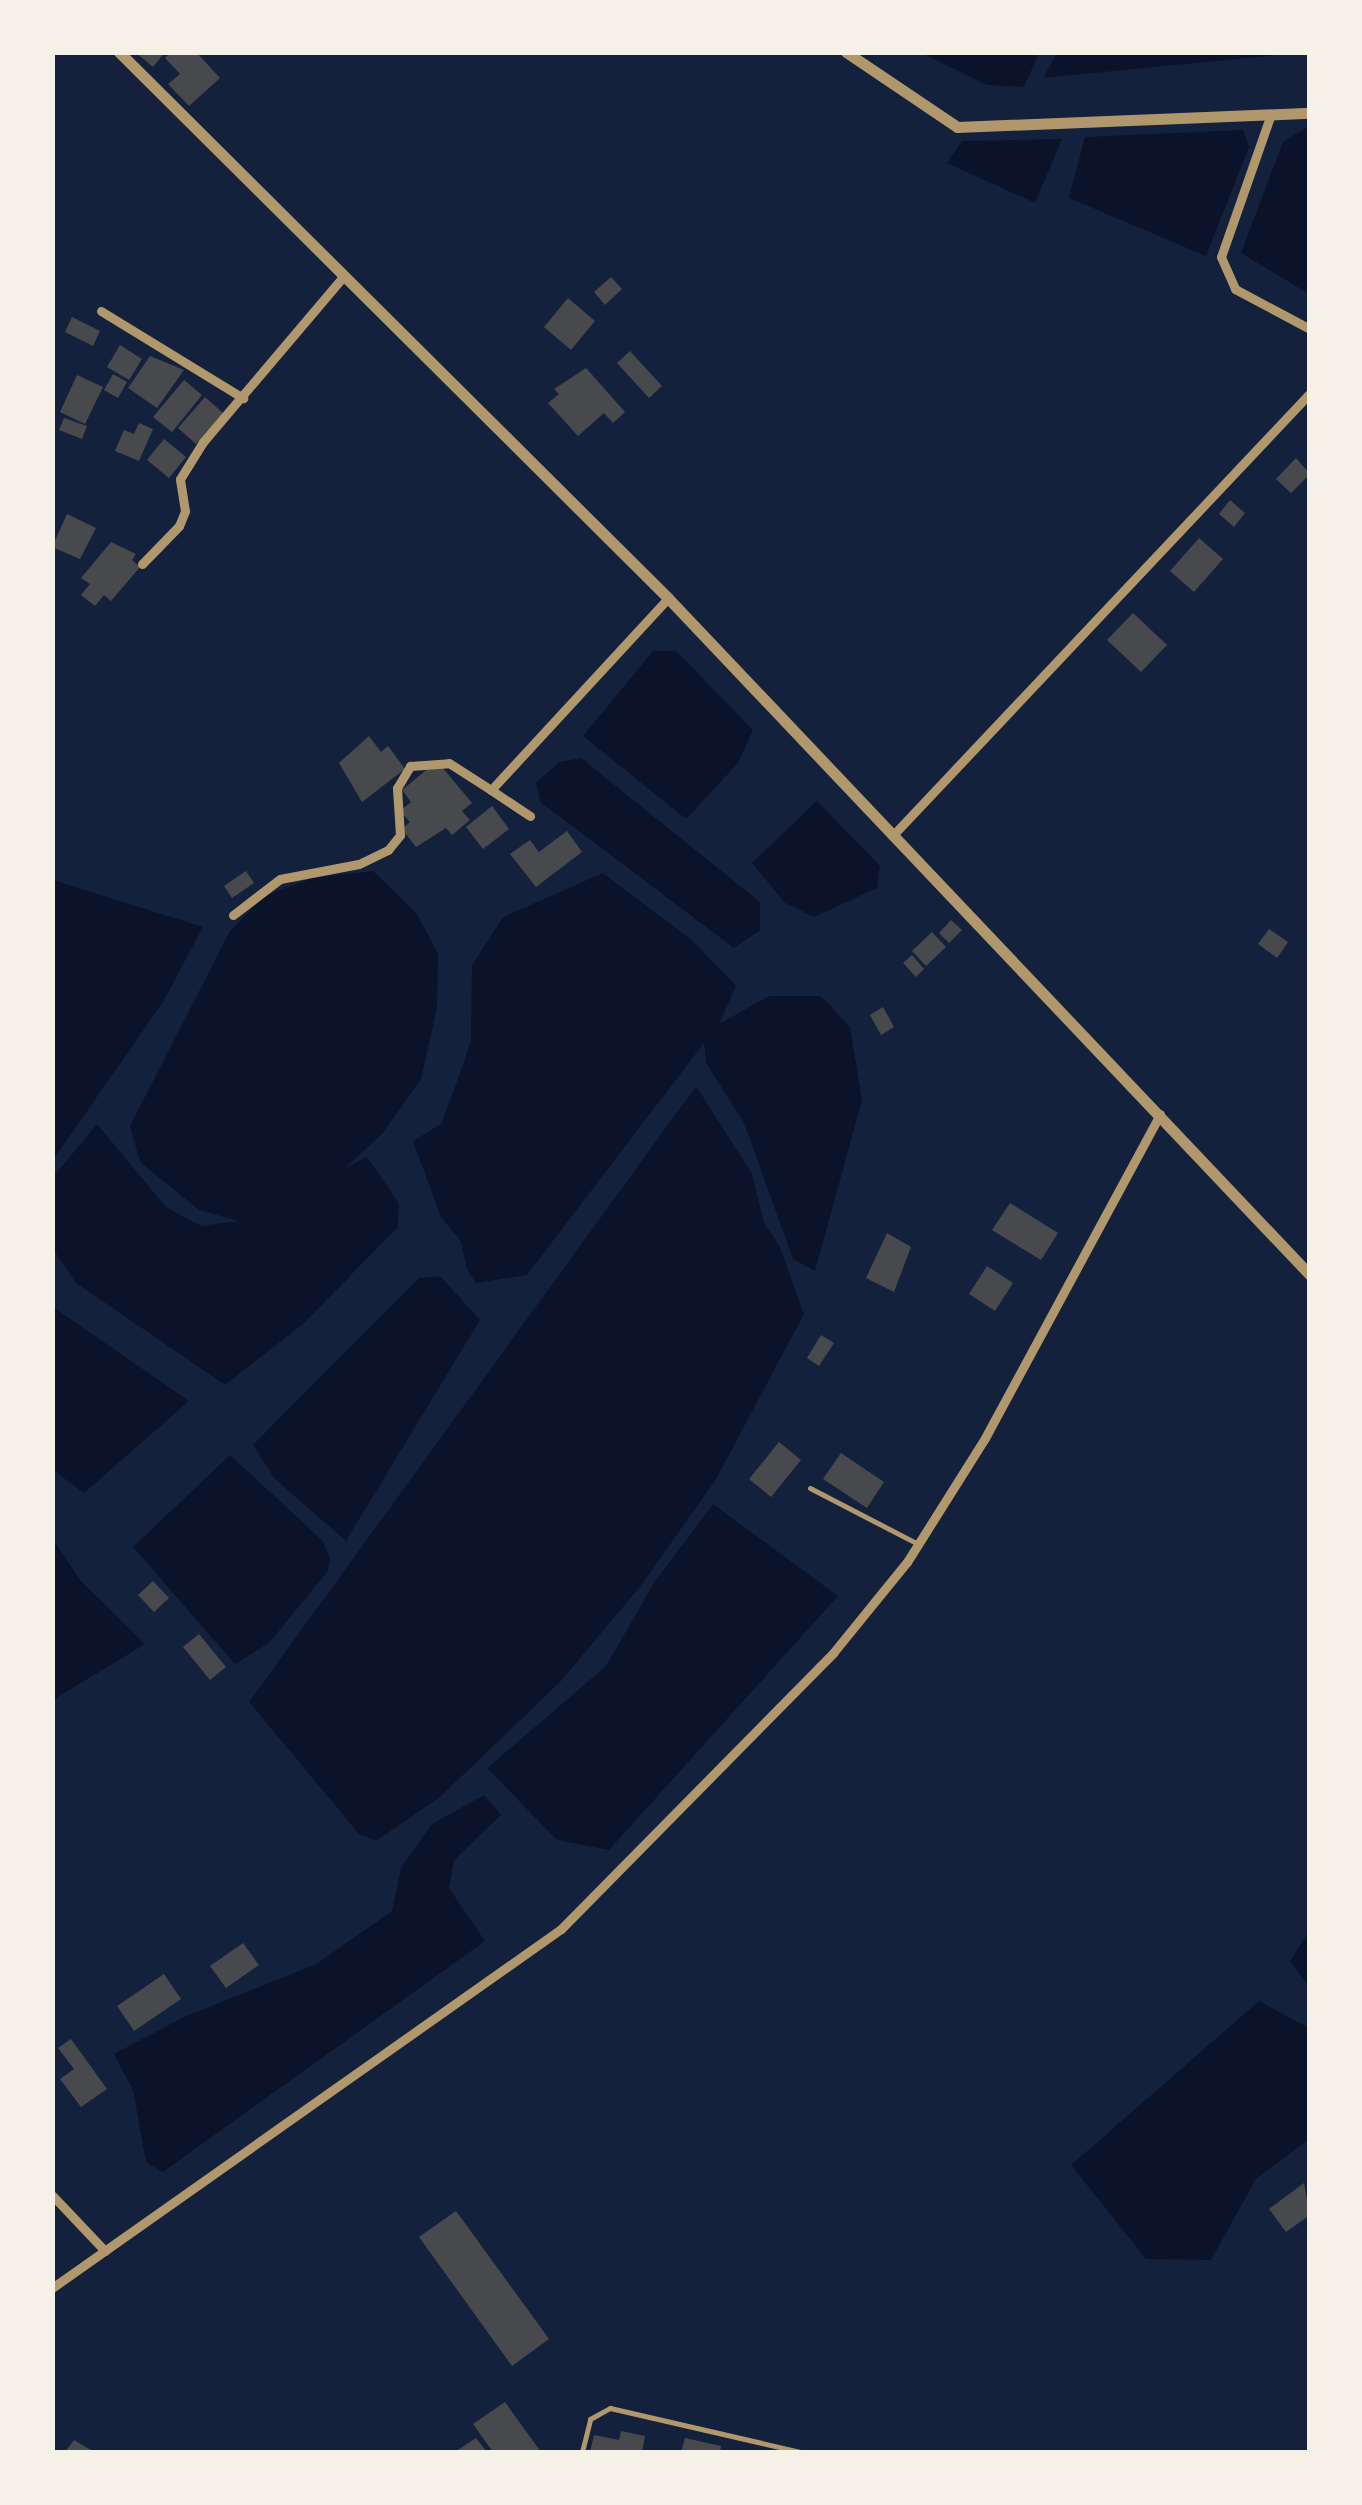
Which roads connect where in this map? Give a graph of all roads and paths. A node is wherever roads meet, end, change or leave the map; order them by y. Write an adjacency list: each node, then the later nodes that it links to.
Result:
1 (119, 52): 5 (street)
2 (846, 52): 4 (street)
3 (1310, 113): 4 (street)
4 (1271, 114): 7 (street)
5 (343, 277): 9 (street); 11 (street)
6 (100, 312): 9 (street)
7 (1310, 329)
8 (1310, 393): 14 (street)
9 (243, 398): 10 (street)
10 (142, 564)
11 (668, 598): 12 (street); 14 (street)
12 (491, 790): 13 (street); 15 (street)
13 (530, 816)
14 (895, 833): 16 (street)
15 (233, 915)
16 (1161, 1111): 17 (street); 19 (street)
17 (1310, 1274)
18 (810, 1488): 19 (lane)
19 (918, 1544): 21 (street)
20 (52, 2195): 21 (street)
21 (105, 2251): 22 (street)
22 (52, 2288)
23 (582, 2452): 24 (lane)
24 (801, 2452)

